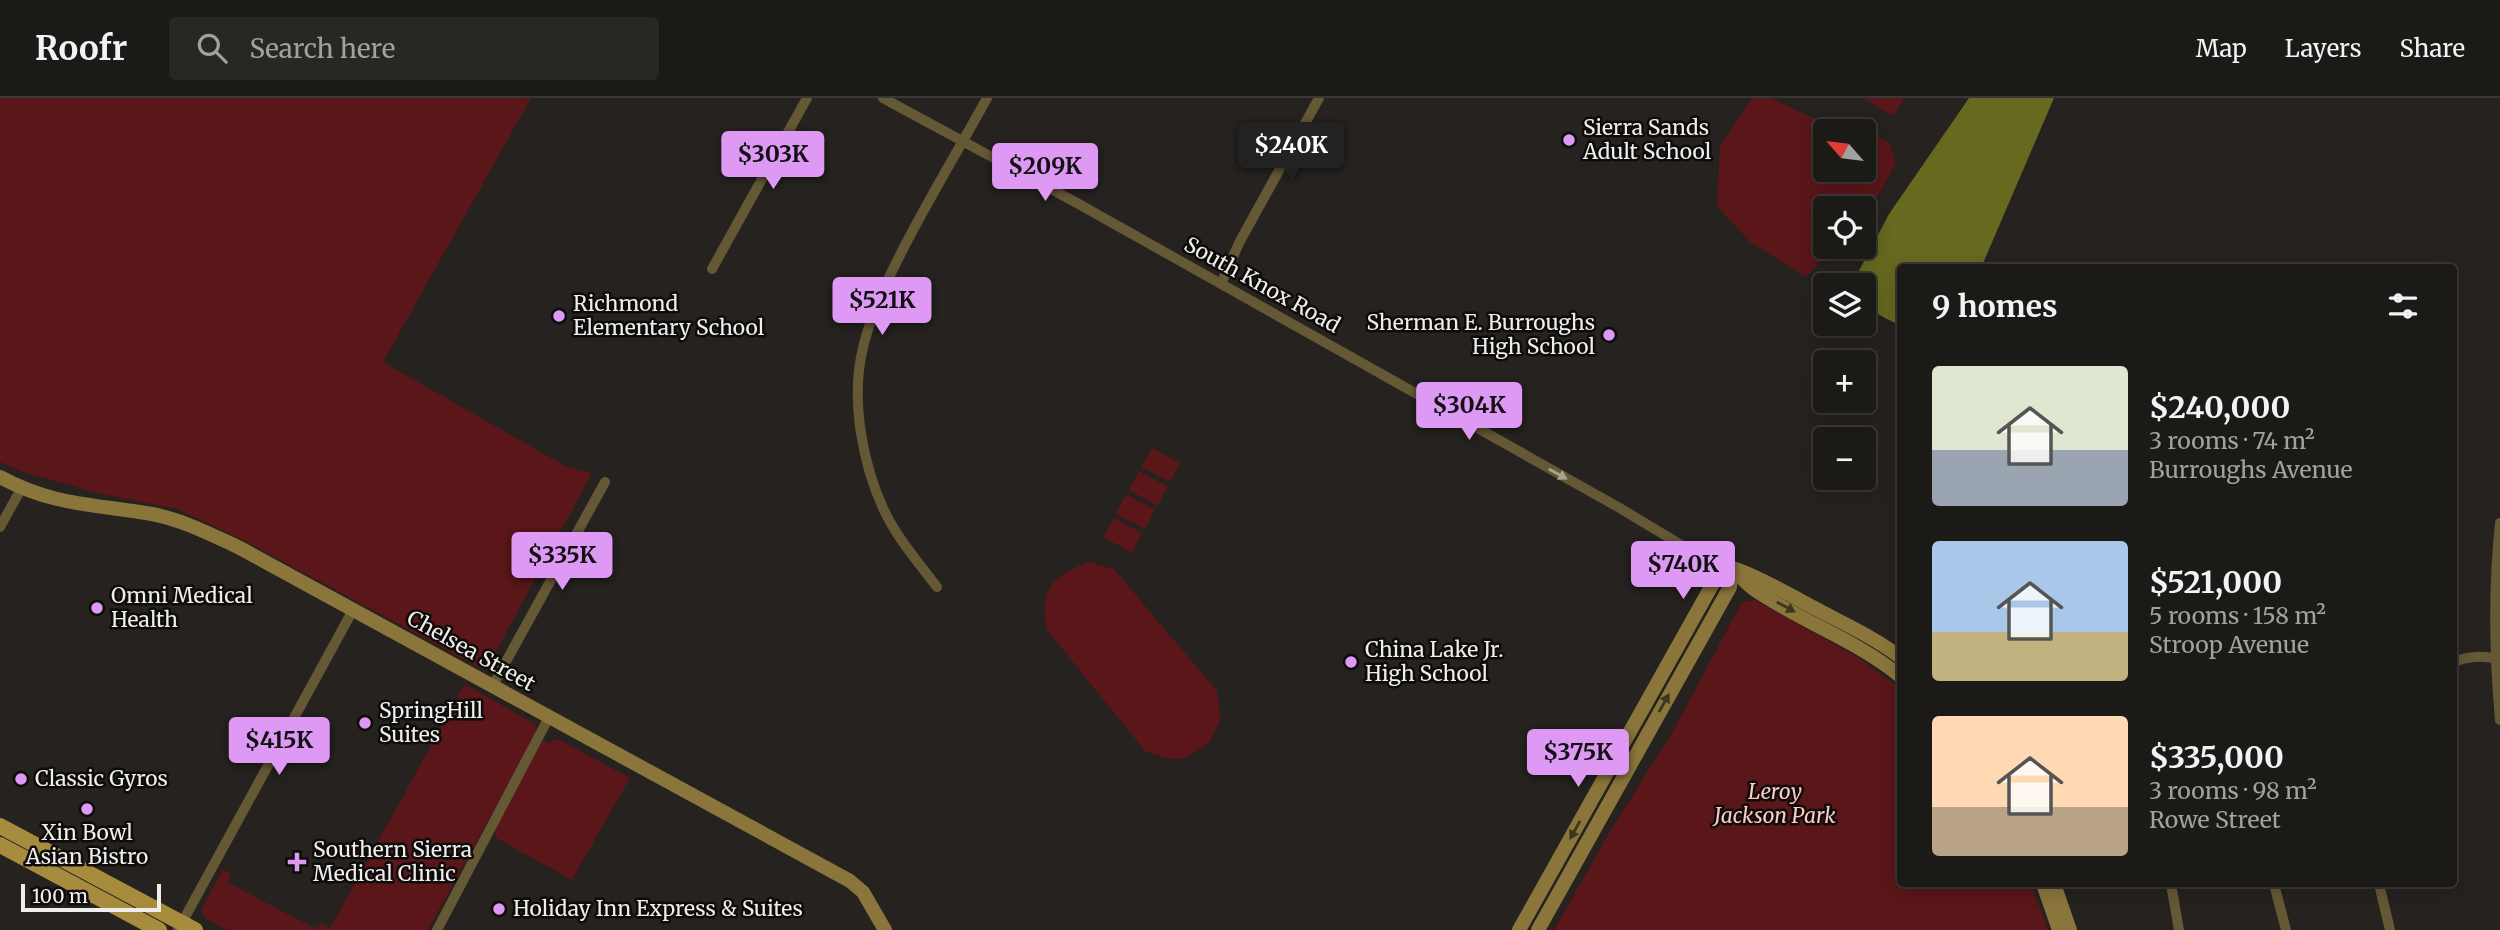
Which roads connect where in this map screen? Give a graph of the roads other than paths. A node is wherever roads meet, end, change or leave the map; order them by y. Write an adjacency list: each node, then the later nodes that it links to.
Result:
1 (807, 98): 6 (street)
2 (883, 98): 5 (street, South Knox Road)
3 (987, 98): 5 (street)
4 (1319, 98): 7 (street)
5 (963, 141): 7 (street, South Knox Road); 14 (street)
6 (712, 269)
7 (1221, 284): 13 (street, South Knox Road, one-way to 13)
8 (0, 477): 10 (street, Chelsea Street)
9 (605, 482): 20 (street)
10 (21, 489): 12 (street); 15 (street, Chelsea Street)
11 (2500, 523): 17 (street)
12 (0, 527)
13 (1731, 567): 16 (street); 19 (street, one-way to 19); 34 (street, one-way to 34); 35 (street, one-way to 13)
14 (937, 587)
15 (353, 610): 20 (street, Chelsea Street); 30 (street)
16 (1897, 655)
17 (2494, 658): 18 (street); 22 (street)
18 (2457, 661)
19 (1897, 674)
20 (492, 687): 21 (street, Chelsea Street)
21 (549, 717): 32 (street); 33 (street, Chelsea Street)
22 (2500, 720)
23 (0, 826): 30 (main road)
24 (0, 845): 31 (main road)
25 (2044, 887): 36 (street)
26 (2055, 887): 37 (street)
27 (2172, 887): 38 (street)
28 (2275, 887): 39 (street)
29 (2380, 887): 40 (street)
30 (185, 928)
31 (159, 930)
32 (437, 930)
33 (885, 930)
34 (1519, 930)
35 (1538, 930)
36 (2059, 930)
37 (2070, 930)
38 (2179, 930)
39 (2286, 930)
40 (2390, 930)

